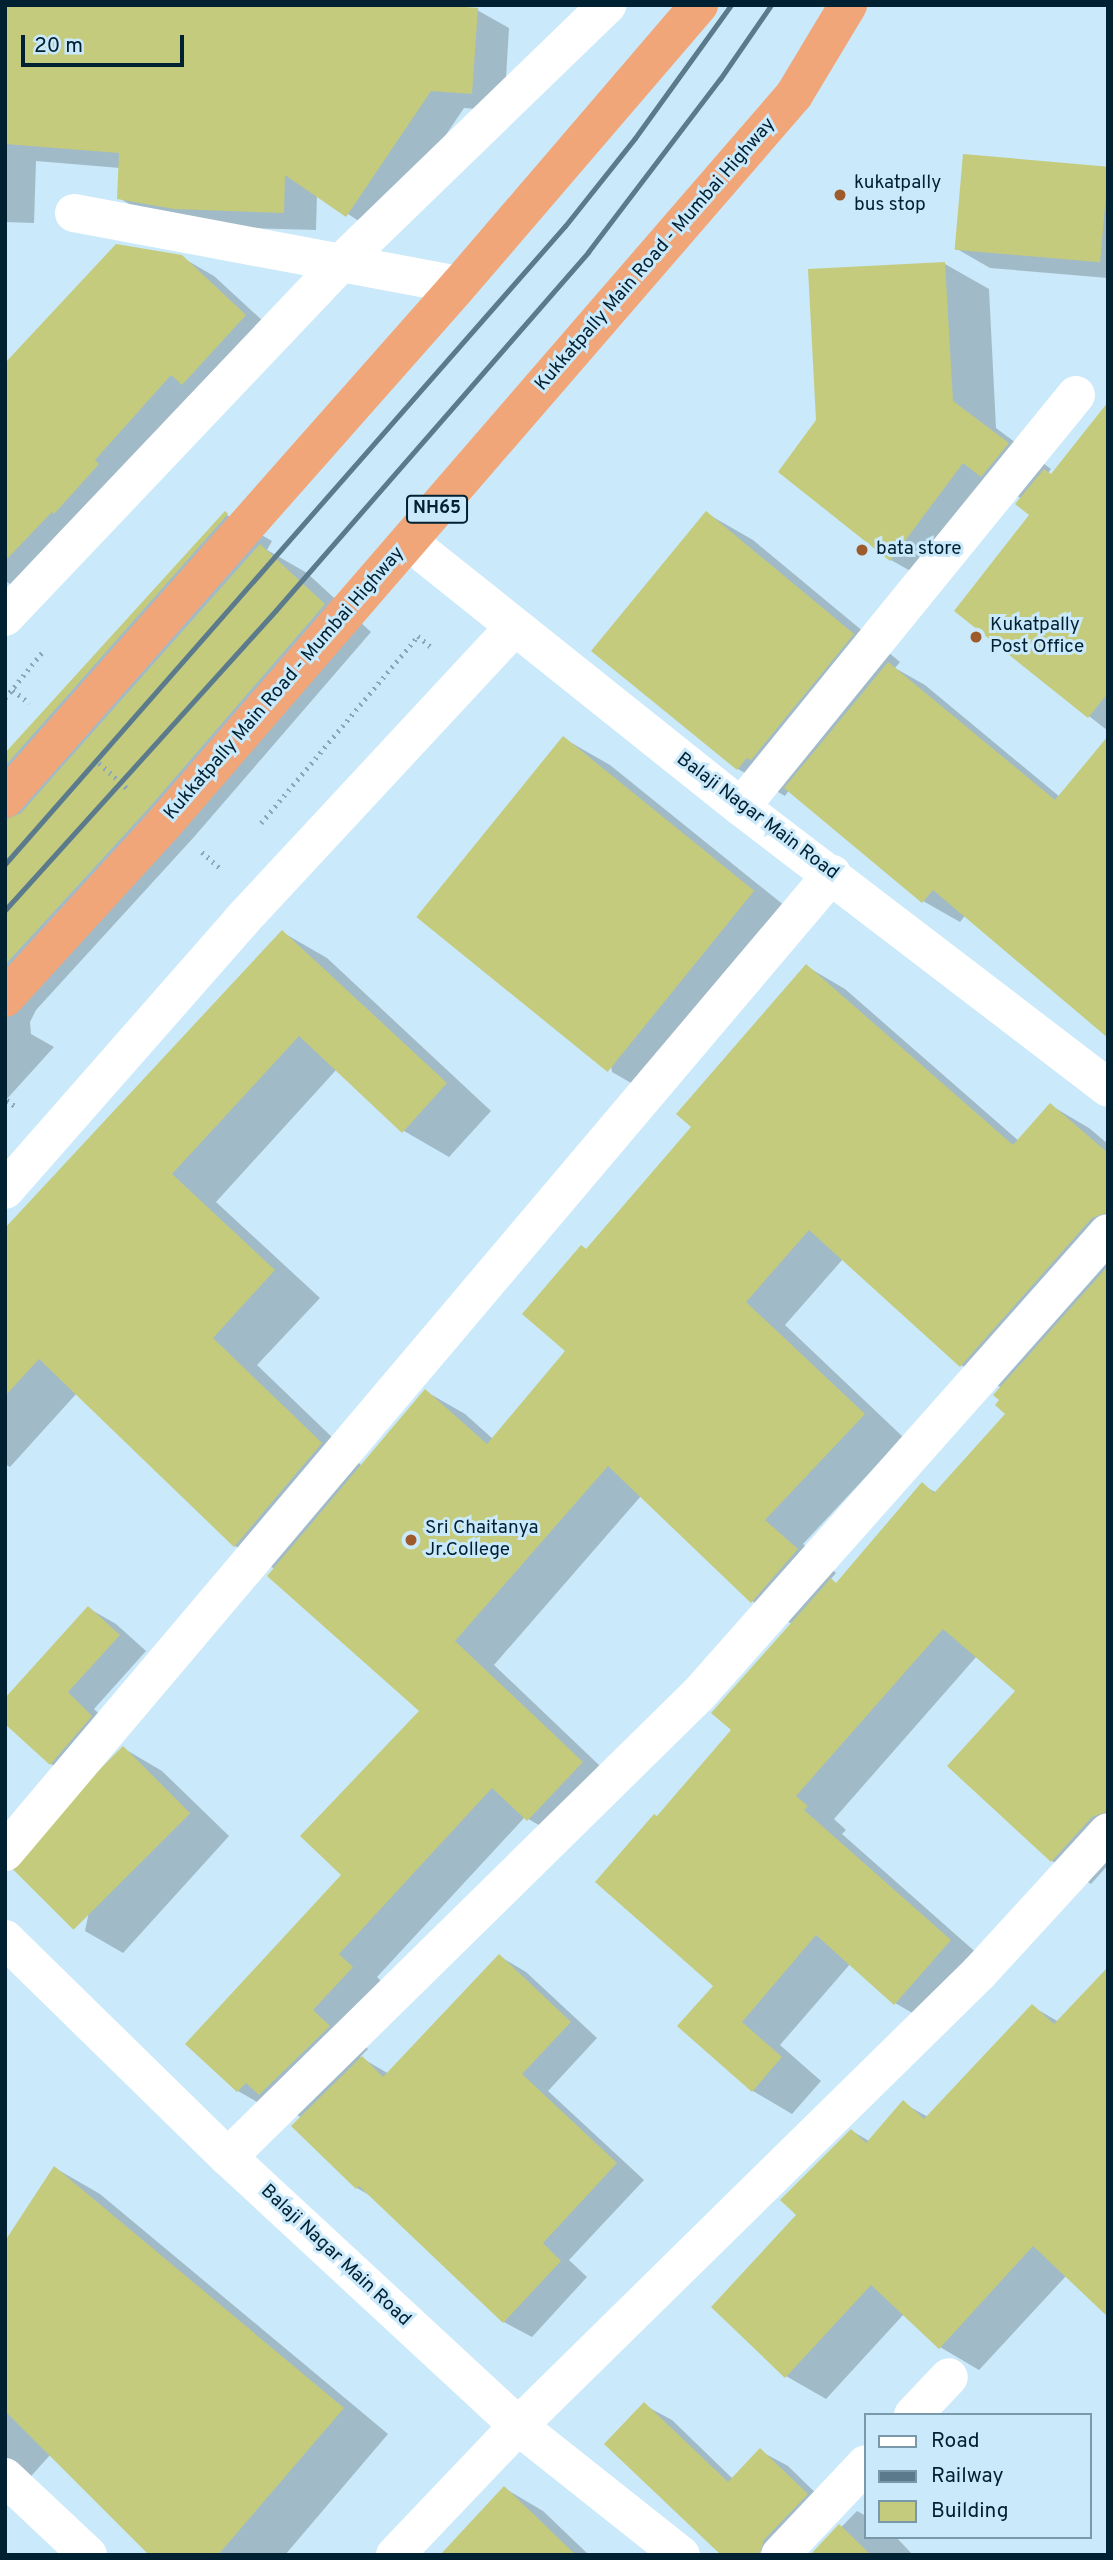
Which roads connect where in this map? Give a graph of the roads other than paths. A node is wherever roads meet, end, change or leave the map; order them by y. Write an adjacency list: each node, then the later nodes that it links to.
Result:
1 (607, 5): 5 (street)
2 (848, 5): 8 (highway, Kukkatpally Main Road - Mumbai Highway / NH65)
3 (690, 8): 6 (highway)
4 (74, 213): 5 (street)
5 (341, 263): 6 (street); 9 (street)
6 (459, 285): 11 (highway)
7 (1076, 395): 12 (street)
8 (409, 542): 10 (street, Balaji Nagar Main Road); 14 (highway, Kukkatpally Main Road - Mumbai Highway / NH65)
9 (5, 617)
10 (513, 628): 12 (street, Balaji Nagar Main Road); 16 (street)
11 (5, 799)
12 (741, 807): 13 (street, Balaji Nagar Main Road)
13 (832, 874): 15 (street, Balaji Nagar Main Road); 19 (street)
14 (5, 998)
15 (1106, 1083)
16 (5, 1190)
17 (1108, 1233): 21 (street)
18 (1108, 1832): 24 (street)
19 (5, 1852)
20 (5, 1939): 21 (street, Balaji Nagar Main Road)
21 (228, 2157): 24 (street, Balaji Nagar Main Road)
22 (949, 2377): 23 (street)
23 (915, 2413)
24 (518, 2426): 28 (street); 29 (street, Balaji Nagar Main Road)
25 (864, 2466): 30 (street)
26 (5, 2477): 27 (street)
27 (88, 2555)
28 (395, 2555)
29 (681, 2555)
30 (780, 2555)

